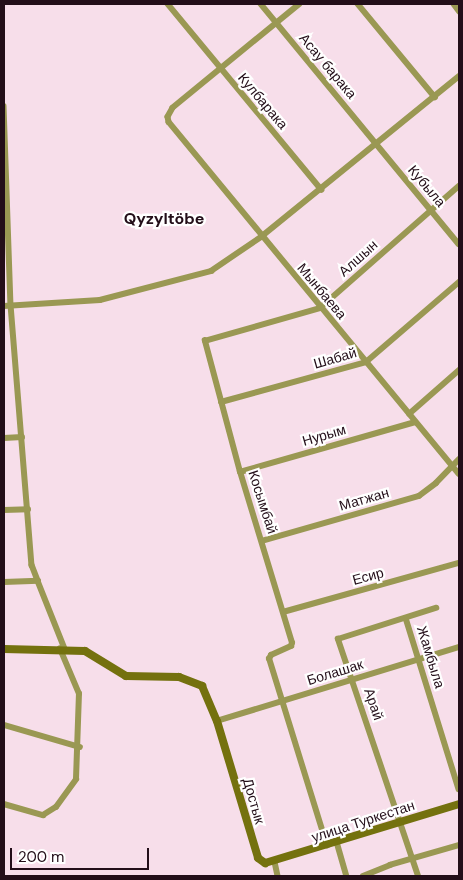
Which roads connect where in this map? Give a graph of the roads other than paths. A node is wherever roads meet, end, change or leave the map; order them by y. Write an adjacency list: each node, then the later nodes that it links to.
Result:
1 (168, 4): 8 (street, Кулбарака)
2 (261, 4): 7 (street, Асау барака)
3 (300, 4): 7 (street)
4 (358, 4): 10 (street)
5 (454, 4): 6 (street)
6 (459, 11)
7 (276, 23): 8 (street); 13 (street, Асау барака)
8 (219, 68): 16 (street, Кулбарака); 18 (street, Мынбаева)
9 (459, 76): 10 (street)
10 (435, 97): 13 (street)
11 (4, 106): 12 (street)
12 (4, 116): 14 (street)
13 (377, 145): 16 (street); 17 (street, Кубыла)
14 (5, 186): 21 (street)
15 (459, 186): 17 (street, Алшын)
16 (322, 190): 18 (street)
17 (431, 210): 19 (street, Кубыла); 23 (street, Алшын)
18 (261, 237): 21 (street); 23 (street, Мынбаева)
19 (459, 244)
20 (459, 282): 25 (street, Шабай)
21 (11, 305): 22 (street); 30 (street)
22 (4, 306)
23 (320, 308): 24 (street, Алшын); 25 (street, Мынбаева)
24 (205, 342): 27 (street, Косымбай)
25 (366, 362): 27 (street, Шабай); 28 (street, Мынбаева)
26 (459, 370): 28 (street)
27 (221, 402): 34 (street, Косымбай)
28 (408, 414): 29 (street, Мынбаева)
29 (415, 422): 33 (street, Мынбаева); 34 (street, Нурым)
30 (22, 437): 31 (street); 36 (street)
31 (4, 438)
32 (459, 459): 33 (street, Матжан)
33 (451, 465): 35 (street, Мынбаева); 38 (street, Матжан)
34 (240, 472): 38 (street, Косымбай)
35 (459, 474)
36 (28, 509): 37 (street); 40 (street)
37 (4, 510)
38 (262, 541): 43 (street, Косымбай)
39 (459, 564): 43 (street, Есир)
40 (38, 581): 41 (street); 46 (street)
41 (4, 582)
42 (436, 608): 44 (street, Арай)
43 (283, 612): 50 (street, Косымбай)
44 (406, 618): 48 (street, Жамбыла); 49 (street, Арай)
45 (459, 647): 48 (street, Болашак)
46 (62, 648): 47 (street); 51 (street); 53 (street)
47 (4, 649)
48 (419, 659): 49 (street, Болашак); 54 (street, Жамбыла)
49 (352, 680): 50 (street, Болашак); 57 (street, Арай)
50 (282, 701): 51 (street, Болашак); 59 (street)
51 (217, 721): 62 (street, Достык)
52 (4, 725): 53 (street)
53 (80, 747): 55 (street)
54 (459, 789)
55 (4, 804)
56 (459, 804): 57 (street, улица Туркестан)
57 (401, 822): 58 (street, улица Туркестан); 61 (street, Арай)
58 (337, 842): 59 (street, улица Туркестан); 64 (street)
59 (327, 846): 62 (street, улица Туркестан)
60 (459, 846): 61 (street)
61 (414, 860): 65 (street); 66 (street, Арай)
62 (275, 862): 63 (street)
63 (278, 876)
64 (347, 876)
65 (363, 876)
66 (418, 876)

